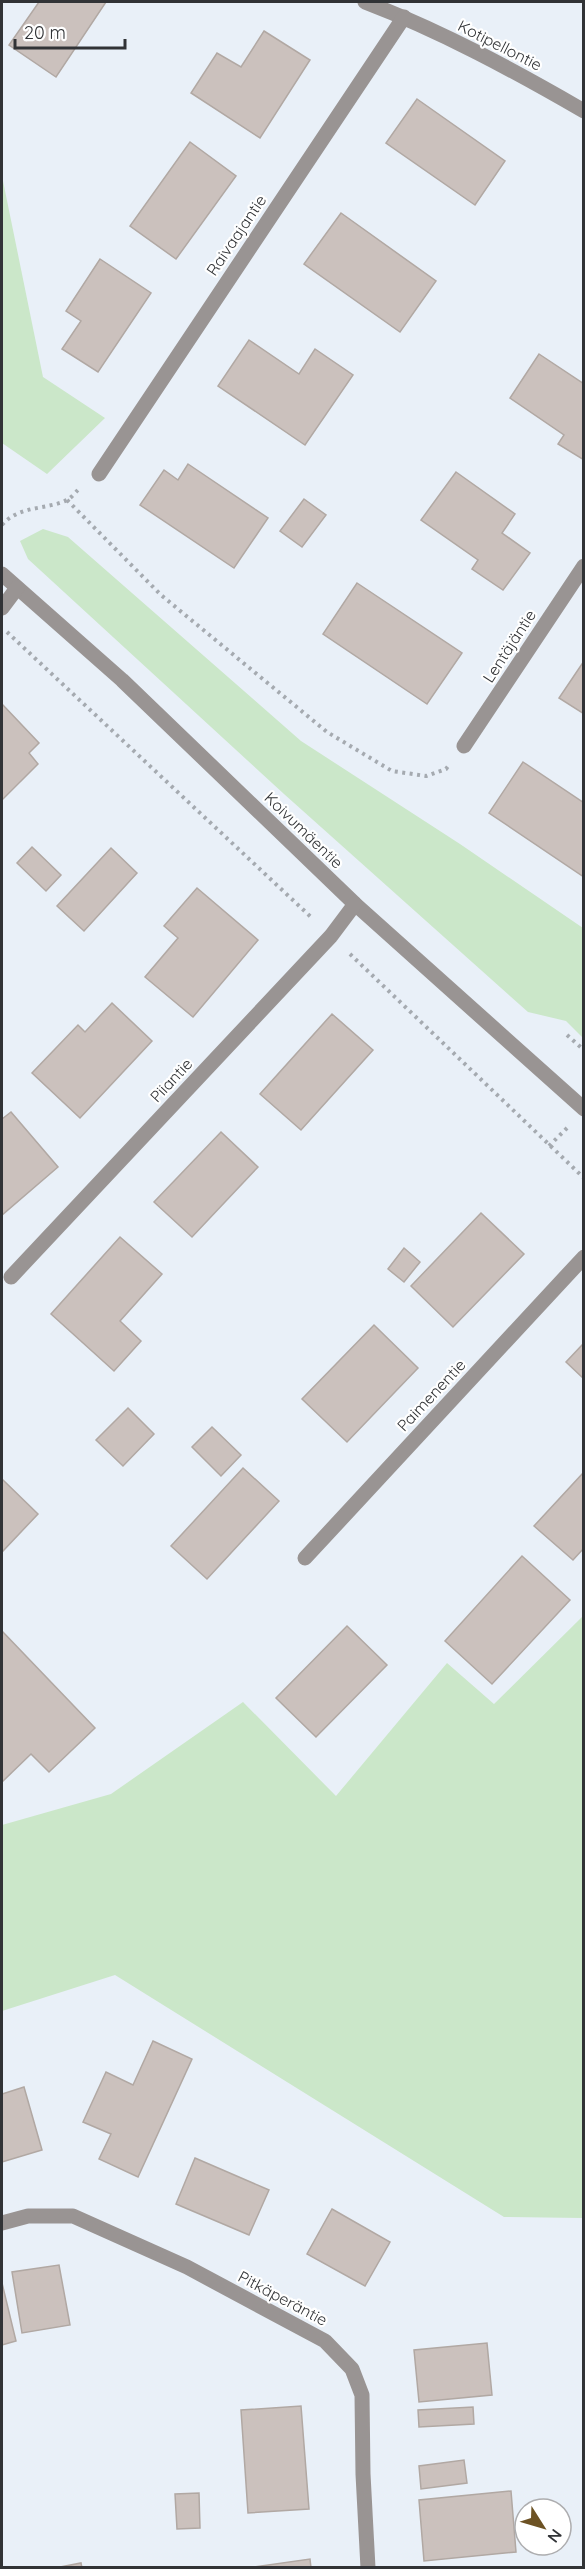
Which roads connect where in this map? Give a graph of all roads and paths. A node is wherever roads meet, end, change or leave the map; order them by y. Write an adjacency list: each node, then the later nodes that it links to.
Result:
1 (365, 2): 2 (street, Kotipellontie)
2 (404, 16): 3 (street, Kotipellontie); 4 (street, Raivaajantie)
3 (584, 111)
4 (99, 474): 5 (path)
5 (67, 500): 6 (path); 12 (path)
6 (2, 525)
7 (584, 566): 12 (street, Lentäjäntie)
8 (2, 574): 9 (street, Koivumäentie)
9 (17, 588): 10 (street); 13 (street, Koivumäentie)
10 (2, 608)
11 (2, 627): 14 (path)
12 (464, 746)
13 (355, 904): 14 (street, Piiantie); 17 (street, Koivumäentie)
14 (331, 936): 18 (path); 20 (street, Piiantie)
15 (567, 1035): 16 (path)
16 (584, 1050)
17 (584, 1109)
18 (584, 1178)
19 (584, 1257): 21 (street, Paimenentie)
20 (11, 1277)
21 (305, 1558)
22 (2, 2223): 23 (street, Pitkäperäntie)
23 (368, 2568)

